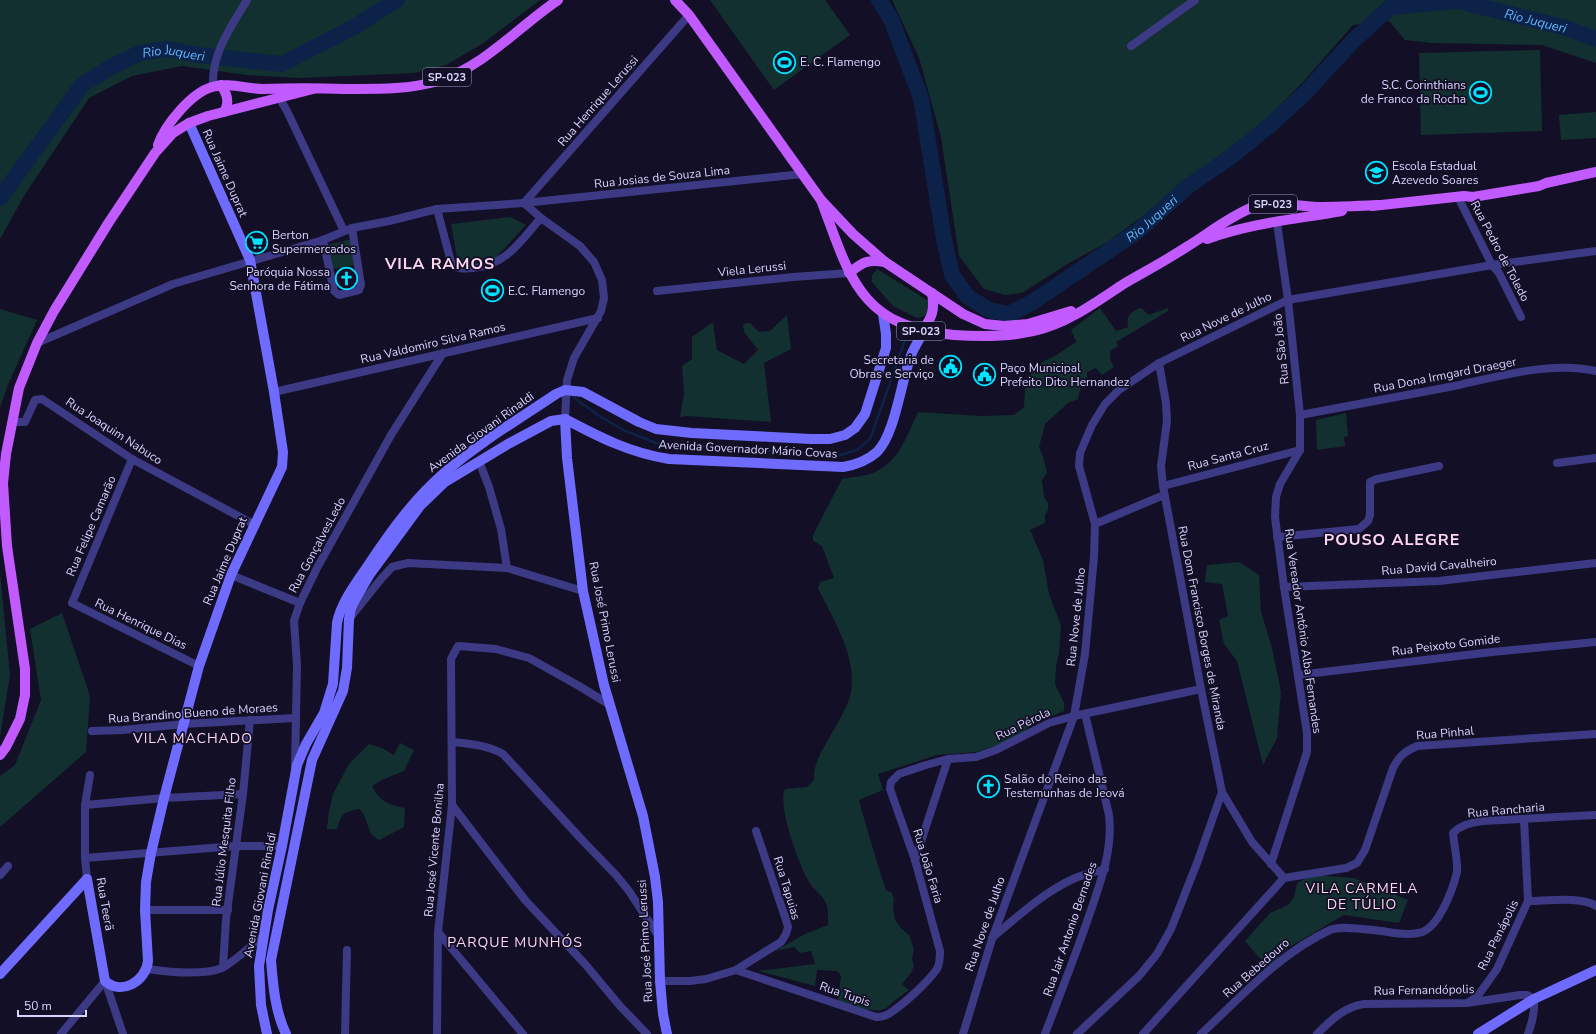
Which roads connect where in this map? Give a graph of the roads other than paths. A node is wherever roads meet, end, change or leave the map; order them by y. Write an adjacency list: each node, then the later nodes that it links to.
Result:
1 (247, 0): 7 (street)
2 (558, 0): 9 (main road, SP-023)
3 (675, 0): 5 (main road, SP-023)
4 (1195, 0): 6 (street)
5 (689, 15): 15 (main road, SP-023); 19 (street, Rua Henrique Lerussi)
6 (1131, 46)
7 (217, 86): 8 (main road, SP-023); 11 (main road, SP-023); 12 (main road)
8 (273, 88): 9 (main road, SP-023); 10 (street)
9 (313, 89): 10 (main road, SP-023)
10 (279, 97): 12 (main road, SP-023); 26 (street)
11 (187, 104): 13 (main road); 14 (main road, SP-023)
12 (224, 112): 13 (main road, SP-023)
13 (189, 123): 14 (main road, SP-023); 30 (street, Rua Jaime Duprat)
14 (155, 153): 42 (main road, SP-023)
15 (803, 174): 18 (main road, SP-023); 19 (street, Rua Josias de Souza Lima)
16 (1595, 174): 17 (main road)
17 (1461, 196): 20 (main road, SP-023); 32 (street, Rua Pedro de Toledo)
18 (821, 200): 31 (main road, SP-023); 33 (main road, SP-023)
19 (524, 203): 22 (street, Rua Josias de Souza Lima); 23 (street, Rua José Primo Lerussi)
20 (1378, 205): 21 (main road, SP-023); 24 (main road, SP-023)
21 (1320, 207): 24 (main road); 28 (main road, SP-023)
22 (437, 209): 23 (street); 25 (street, Rua Josias de Souza Lima)
23 (541, 218): 40 (street, Rua José Primo Lerussi)
24 (1277, 222): 28 (main road, SP-023); 36 (street, Rua São João)
25 (352, 228): 26 (street, Rua Josias de Souza Lima); 27 (street)
26 (344, 231): 27 (street, Rua Josias de Souza Lima)
27 (323, 240): 30 (street, Rua Josias de Souza Lima)
28 (1181, 250): 37 (main road, SP-023)
29 (1596, 251): 32 (street, Rua Nove de Julho)
30 (250, 260): 42 (street, Rua Josias de Souza Lima); 47 (street, Rua Jaime Duprat)
31 (885, 262): 33 (main road); 35 (main road, SP-023)
32 (1492, 265): 36 (street, Rua Nove de Julho); 39 (street, Rua Pedro de Toledo)
33 (849, 273): 34 (street, Viela Lerussi); 38 (main road, SP-023)
34 (657, 291)
35 (932, 293): 37 (main road, SP-023); 41 (main road, SP-023)
36 (1288, 300): 44 (street, Rua Nove de Julho); 48 (street, Rua São João)
37 (1089, 306): 41 (main road, SP-023)
38 (883, 314): 41 (main road, SP-023); 46 (street, Avenida Governador Mário Covas)
39 (1521, 317)
40 (598, 318): 43 (street, Rua Valdomiro Silva Ramos); 46 (street, Rua José Primo Lerussi)
41 (924, 332): 49 (street, Avenida Governador Mário Covas)
42 (37, 343): 50 (main road, SP-023)
43 (444, 353): 47 (street, Rua Valdomiro Silva Ramos); 68 (street, Rua GonçalvesLedo)
44 (1158, 364): 57 (street, Rua Dom Francisco Borges de Miranda); 59 (street, Rua Nove de Julho)
45 (1596, 371): 48 (street, Rua Dona Irmgard Draeger)
46 (565, 390): 49 (street, Rua José Primo Lerussi); 69 (street, Avenida Giovani Rinaldi)
47 (274, 392): 60 (street, Rua Jaime Duprat)
48 (1300, 415): 51 (street, Rua São João)
49 (565, 419): 54 (street, Avenida Giovani Rinaldi); 66 (street, Rua José Primo Lerussi)
50 (12, 422): 53 (street, Rua Joaquim Nabuco); 84 (main road, SP-023)
51 (1300, 450): 57 (street, Rua Santa Cruz); 61 (street, Rua Vereador Antônio Alba Fernandes)
52 (1596, 458): 55 (street)
53 (132, 459): 60 (street, Rua Joaquim Nabuco); 67 (street, Rua Felipe Camarão)
54 (479, 461): 63 (street); 70 (street, Avenida Giovani Rinaldi)
55 (1557, 463)
56 (1439, 466): 61 (street)
57 (1163, 486): 58 (street, Rua Dom Francisco Borges de Miranda)
58 (1164, 495): 59 (street); 74 (street, Rua Dom Francisco Borges de Miranda)
59 (1095, 524): 77 (street, Rua Nove de Julho)
60 (255, 525): 64 (street, Rua Jaime Duprat)
61 (1277, 536): 65 (street, Rua Vereador Antônio Alba Fernandes)
62 (1596, 564): 65 (street, Rua David Cavalheiro)
63 (507, 568): 66 (street); 70 (street)
64 (231, 575): 68 (street); 72 (street, Rua Jaime Duprat)
65 (1284, 587): 73 (street, Rua Vereador Antônio Alba Fernandes)
66 (583, 591): 75 (street, Rua José Primo Lerussi)
67 (72, 603): 72 (street, Rua Henrique Dias)
68 (300, 603): 78 (street, Rua GonçalvesLedo)
69 (338, 619): 70 (street); 87 (street, Avenida Giovani Rinaldi)
70 (349, 619): 86 (street, Avenida Giovani Rinaldi)
71 (1596, 642): 73 (street, Rua Peixoto Gomide)
72 (199, 666): 80 (street, Rua Jaime Duprat)
73 (1298, 675): 105 (street, Rua Vereador Antônio Alba Fernandes)
74 (1201, 689): 76 (street, Rua Pérola); 92 (street, Rua Dom Francisco Borges de Miranda)
75 (610, 705): 83 (street, Rua José Vicente Bonilha); 118 (street, Rua José Primo Lerussi)
76 (1085, 714): 77 (street, Rua Pérola); 107 (street, Rua Jair Antonio Bernades)
77 (1074, 716): 85 (street, Rua Pérola); 119 (street, Rua Nove de Julho)
78 (295, 718): 79 (street, Rua Brandino Bueno de Moraes); 87 (street, Rua GonçalvesLedo)
79 (250, 720): 80 (street, Rua Brandino Bueno de Moraes); 93 (street, Rua Júlio Mesquita Filho)
80 (184, 724): 81 (street, Rua Brandino Bueno de Moraes); 94 (street, Rua Jaime Duprat)
81 (92, 731)
82 (1596, 734): 109 (street, Rua Pinhal)
83 (452, 742): 96 (street, Rua José Vicente Bonilha); 118 (street)
84 (0, 754)
85 (948, 759): 91 (street, Rua Pérola); 104 (street)
86 (311, 766): 87 (street); 90 (street, Avenida Giovani Rinaldi)
87 (296, 769): 89 (street, Avenida Giovani Rinaldi)
88 (90, 775): 95 (street, Rua Teerã)
89 (293, 785): 90 (street); 101 (street, Avenida Giovani Rinaldi)
90 (305, 789): 135 (street, Avenida Giovani Rinaldi)
91 (890, 789): 104 (street, Rua João Faria)
92 (1222, 792): 105 (street, Rua Dom Francisco Borges de Miranda); 143 (street)
93 (243, 794): 94 (street); 100 (street, Rua Júlio Mesquita Filho)
94 (164, 798): 95 (street); 102 (street, Rua Jaime Duprat)
95 (84, 805): 103 (street, Rua Teerã)
96 (452, 805): 116 (street, Rua José Vicente Bonilha); 139 (street)
97 (1596, 815): 98 (street, Rua Rancharia)
98 (1524, 819): 111 (street, Rua Penápolis); 115 (street, Rua Rancharia)
99 (756, 831): 124 (street, Rua Tapuias)
100 (236, 846): 101 (street); 102 (street); 114 (street, Rua Júlio Mesquita Filho)
101 (282, 846): 117 (street, Avenida Giovani Rinaldi)
102 (151, 853): 103 (street); 113 (street, Rua Jaime Duprat)
103 (85, 858): 110 (street, Rua Teerã)
104 (915, 860): 121 (street, Rua João Faria)
105 (1271, 864): 109 (street, Rua Dom Francisco Borges de Miranda)
106 (8, 866): 108 (street)
107 (1105, 869): 119 (street); 142 (street, Rua Jair Antonio Bernades)
108 (0, 874)
109 (1284, 878): 144 (street)
110 (87, 879): 126 (street); 127 (street, Rua Teerã)
111 (1528, 901): 112 (street); 130 (street, Rua Penápolis)
112 (1596, 906)
113 (145, 910): 114 (street); 123 (street, Rua Jaime Duprat)
114 (228, 910): 122 (street, Rua Júlio Mesquita Filho)
115 (1333, 929): 145 (street, Rua Bebedouro)
116 (438, 932): 137 (street, Rua José Vicente Bonilha); 138 (street)
117 (264, 935): 122 (street); 134 (street, Avenida Giovani Rinaldi)
118 (659, 938): 128 (street, Rua José Primo Lerussi)
119 (992, 939): 141 (street, Rua Nove de Julho)
120 (347, 950): 136 (street)
121 (940, 951): 124 (street, Rua Tupis)
122 (223, 967): 123 (street)
123 (147, 969): 127 (street)
124 (736, 970): 128 (street, Rua Tapuias)
125 (1596, 970): 129 (street)
126 (0, 974)
127 (105, 981): 132 (street); 133 (street, Rua Teerã)
128 (660, 981): 140 (street, Rua José Primo Lerussi)
129 (1534, 999): 130 (street, Rua Fernandópolis); 146 (street); 147 (street)
130 (1467, 1003): 131 (street, Rua Fernandópolis)
131 (1322, 1032)
132 (61, 1034)
133 (123, 1034)
134 (267, 1034)
135 (286, 1034)
136 (345, 1034)
137 (437, 1034)
138 (523, 1034)
139 (647, 1034)
140 (667, 1034)
141 (963, 1034)
142 (1045, 1034)
143 (1077, 1034)
144 (1143, 1034)
145 (1201, 1034)
146 (1478, 1034)
147 (1528, 1034)

